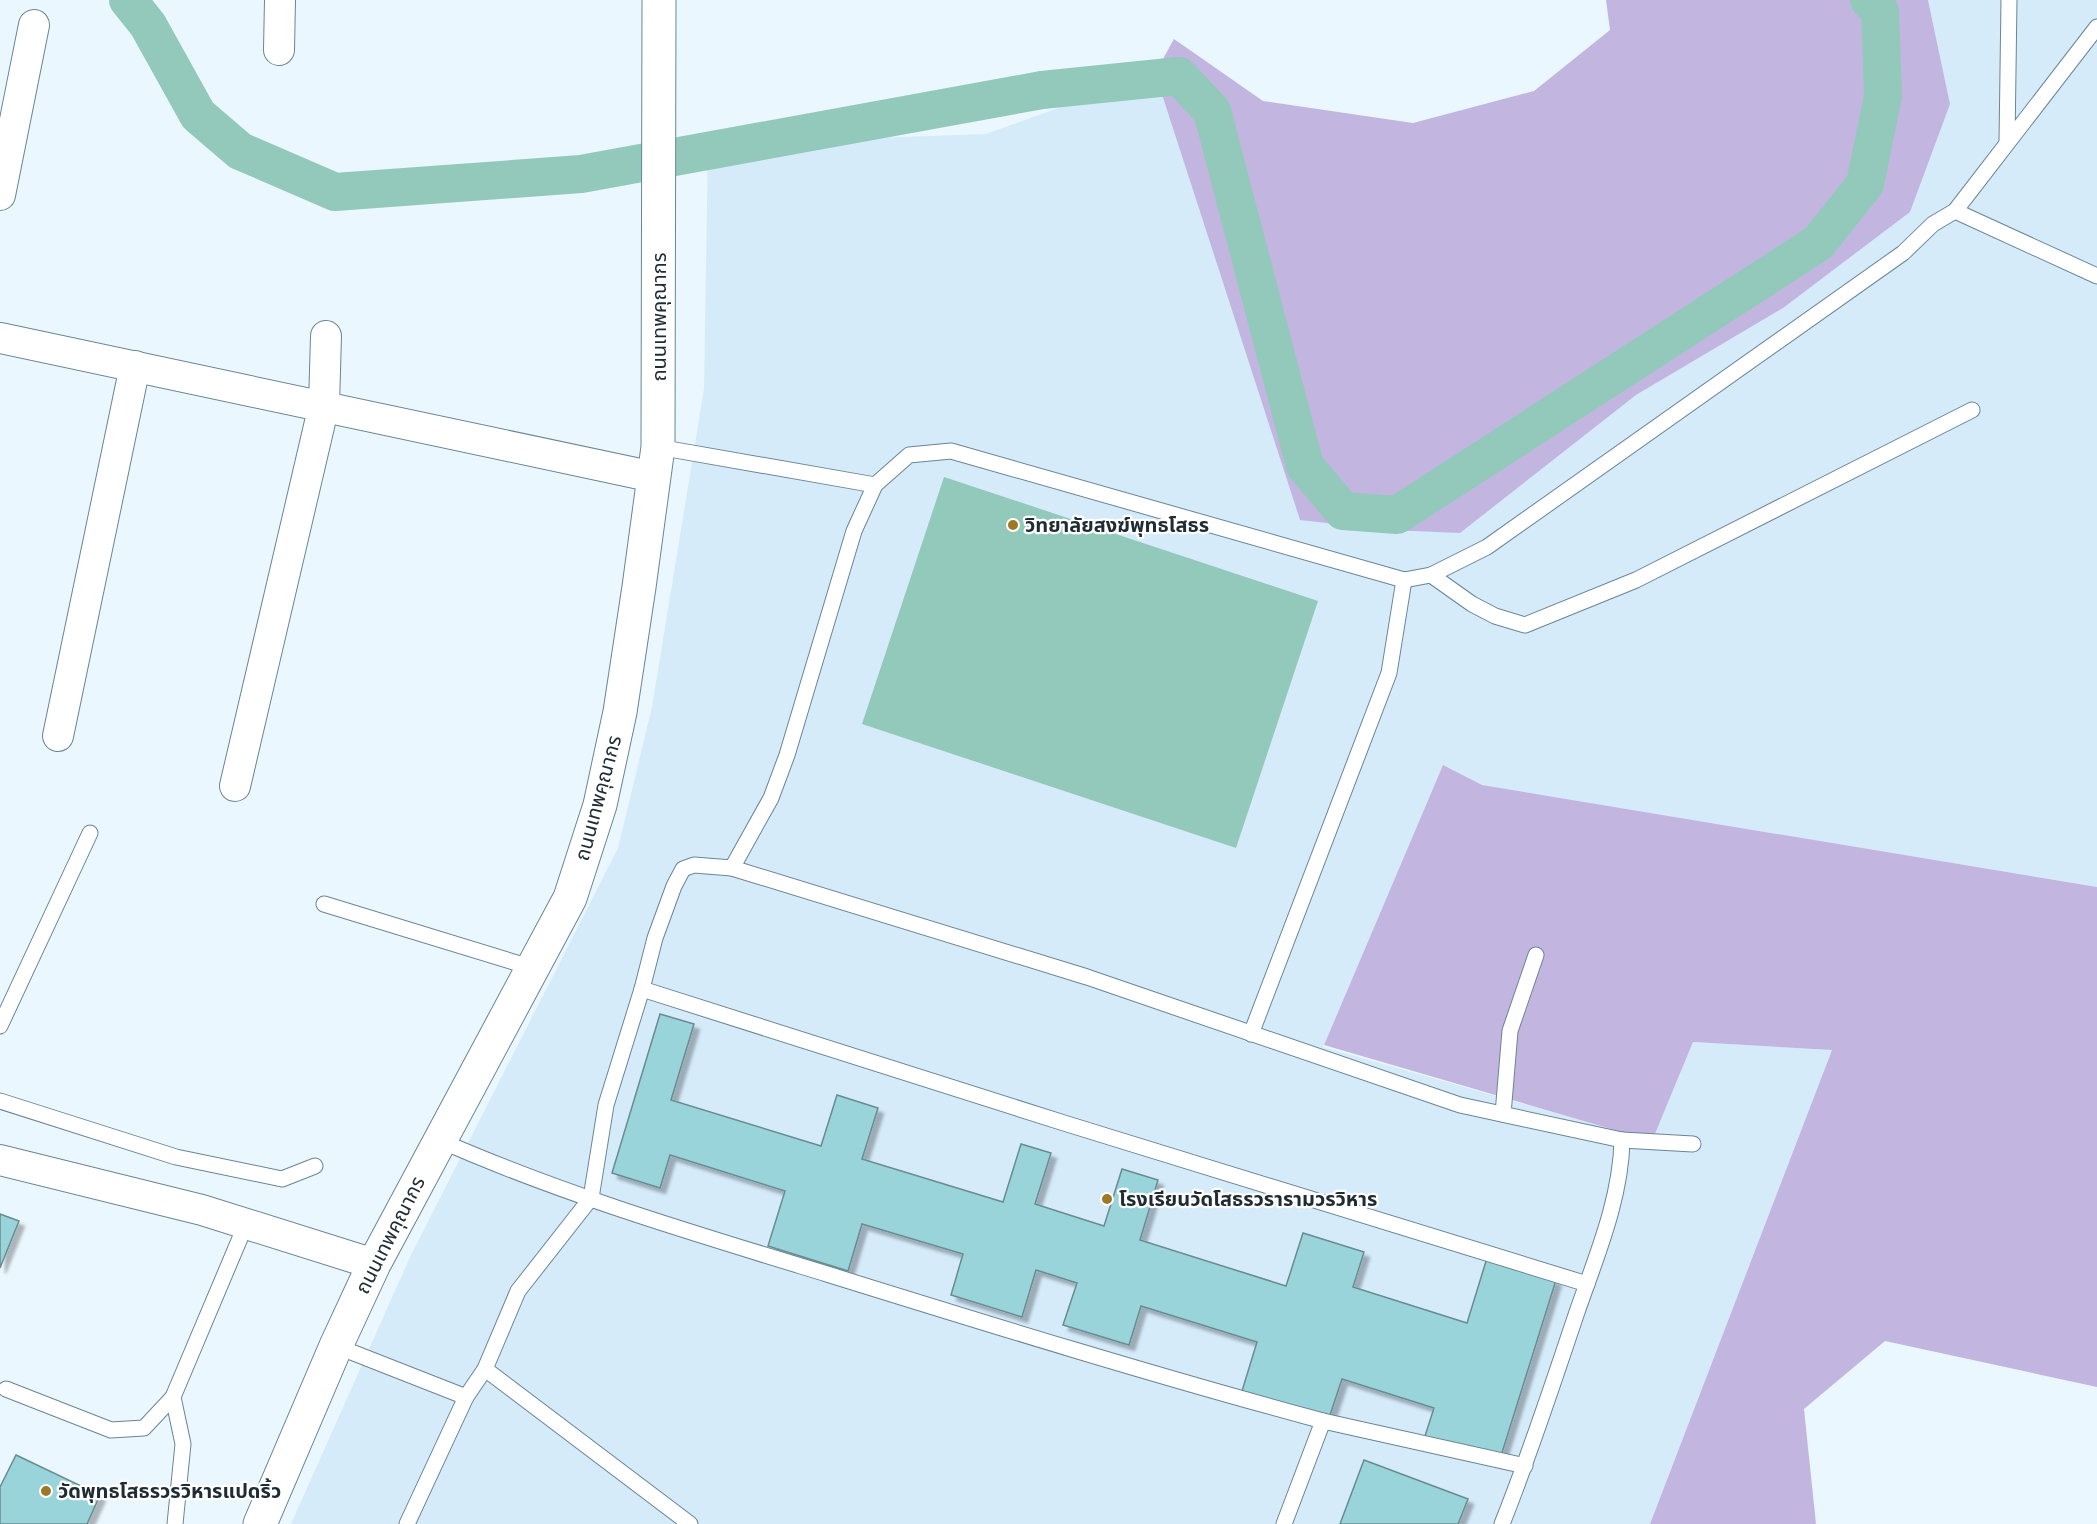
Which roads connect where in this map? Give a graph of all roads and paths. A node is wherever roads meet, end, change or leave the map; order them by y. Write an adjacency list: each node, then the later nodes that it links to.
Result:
1 (280, 0): 6 (street)
2 (659, 0): 16 (main road, ถนนเทพคุณากร)
3 (2009, 0): 7 (lane)
4 (34, 25): 8 (street)
5 (2097, 27): 7 (lane)
6 (279, 50)
7 (2007, 142): 9 (lane)
8 (0, 195)
9 (1955, 211): 10 (lane); 18 (lane)
10 (2097, 276)
11 (326, 336): 14 (street)
12 (0, 338): 13 (street)
13 (135, 366): 14 (street); 20 (street)
14 (324, 405): 16 (street); 21 (street)
15 (1972, 410): 18 (lane)
16 (656, 462): 17 (lane); 26 (main road, ถนนเทพคุณากร)
17 (875, 485): 19 (lane); 23 (lane)
18 (1431, 575): 19 (lane)
19 (1404, 580): 29 (lane)
20 (58, 736)
21 (235, 786)
22 (90, 832): 28 (lane)
23 (732, 868): 27 (lane); 29 (lane)
24 (324, 904): 26 (lane)
25 (1536, 955): 31 (lane)
26 (533, 968): 32 (main road, ถนนเทพคุณากร)
27 (642, 989): 37 (lane); 40 (lane)
28 (0, 1026)
29 (1251, 1034): 31 (lane)
30 (0, 1101): 36 (lane)
31 (1503, 1114): 33 (lane)
32 (439, 1140): 37 (lane); 39 (main road, ถนนเทพคุณากร)
33 (1622, 1140): 34 (lane); 40 (lane)
34 (1693, 1144)
35 (0, 1160): 38 (street)
36 (315, 1166)
37 (591, 1198): 42 (lane); 46 (lane)
38 (246, 1224): 39 (street); 44 (lane)
39 (374, 1264): 41 (main road, ถนนเทพคุณากร)
40 (1587, 1284): 47 (lane)
41 (336, 1346): 45 (lane); 49 (main road, ถนนเทพคุณากร)
42 (484, 1370): 45 (lane); 51 (lane)
43 (6, 1389): 44 (lane)
44 (173, 1397): 48 (lane)
45 (466, 1397): 50 (lane)
46 (1323, 1421): 47 (lane); 52 (lane)
47 (1525, 1466): 53 (lane)
48 (175, 1524)
49 (260, 1524)
50 (407, 1524)
51 (690, 1524)
52 (1284, 1524)
53 (1502, 1524)

